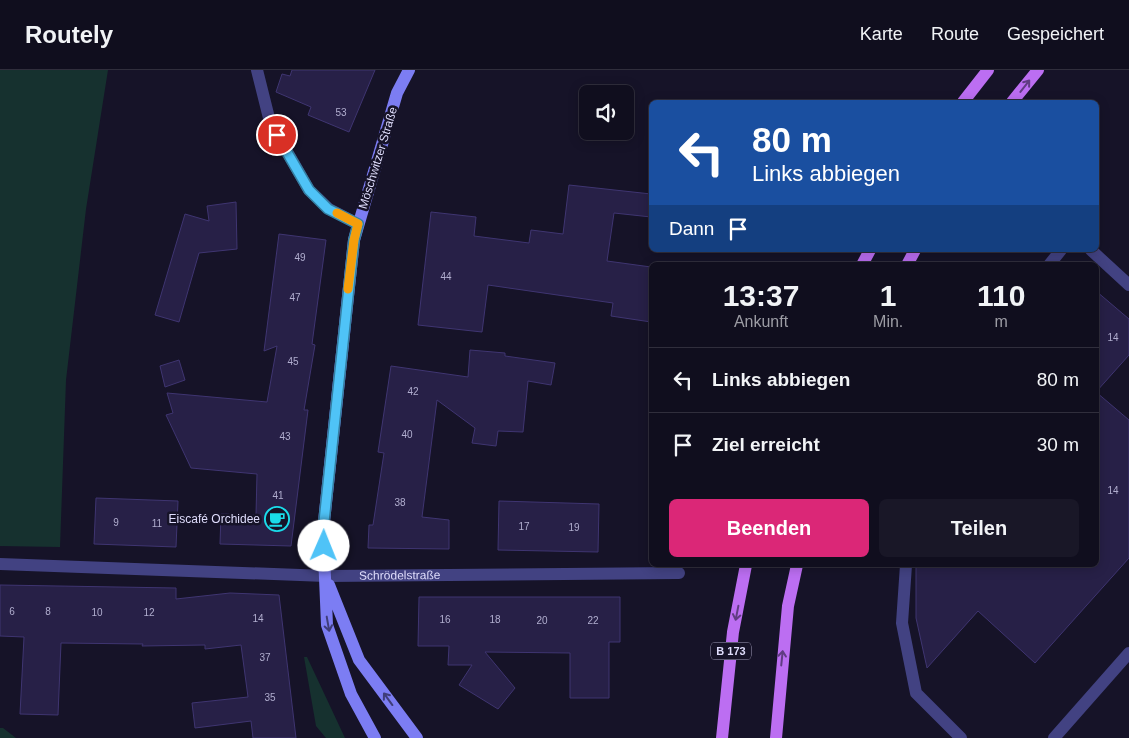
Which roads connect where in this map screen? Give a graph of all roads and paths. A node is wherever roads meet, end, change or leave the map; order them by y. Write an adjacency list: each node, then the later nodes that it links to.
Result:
1 (257, 70): 7 (street)
2 (409, 70): 7 (main road, Möschwitzer Straße)
3 (988, 70): 5 (main road)
4 (1038, 70): 6 (main road, one-way to 4)
5 (965, 100)
6 (1014, 100)
7 (358, 224): 17 (main road, Möschwitzer Straße)
8 (1059, 252): 10 (street)
9 (1093, 252): 11 (street)
10 (1051, 262)
11 (1129, 285)
12 (0, 564): 17 (street, Schrödelstraße)
13 (746, 567): 21 (main road, B 173, one-way to 21)
14 (797, 567): 22 (main road, one-way to 14)
15 (906, 567): 23 (street)
16 (679, 573): 17 (street, Schrödelstraße)
17 (326, 576): 19 (main road, Möschwitzer Straße, one-way to 19); 20 (main road, Möschwitzer Straße, one-way to 17)
18 (1129, 653): 24 (street)
19 (375, 738)
20 (416, 738)
21 (722, 738)
22 (776, 738)
23 (961, 738)
24 (1054, 738)

